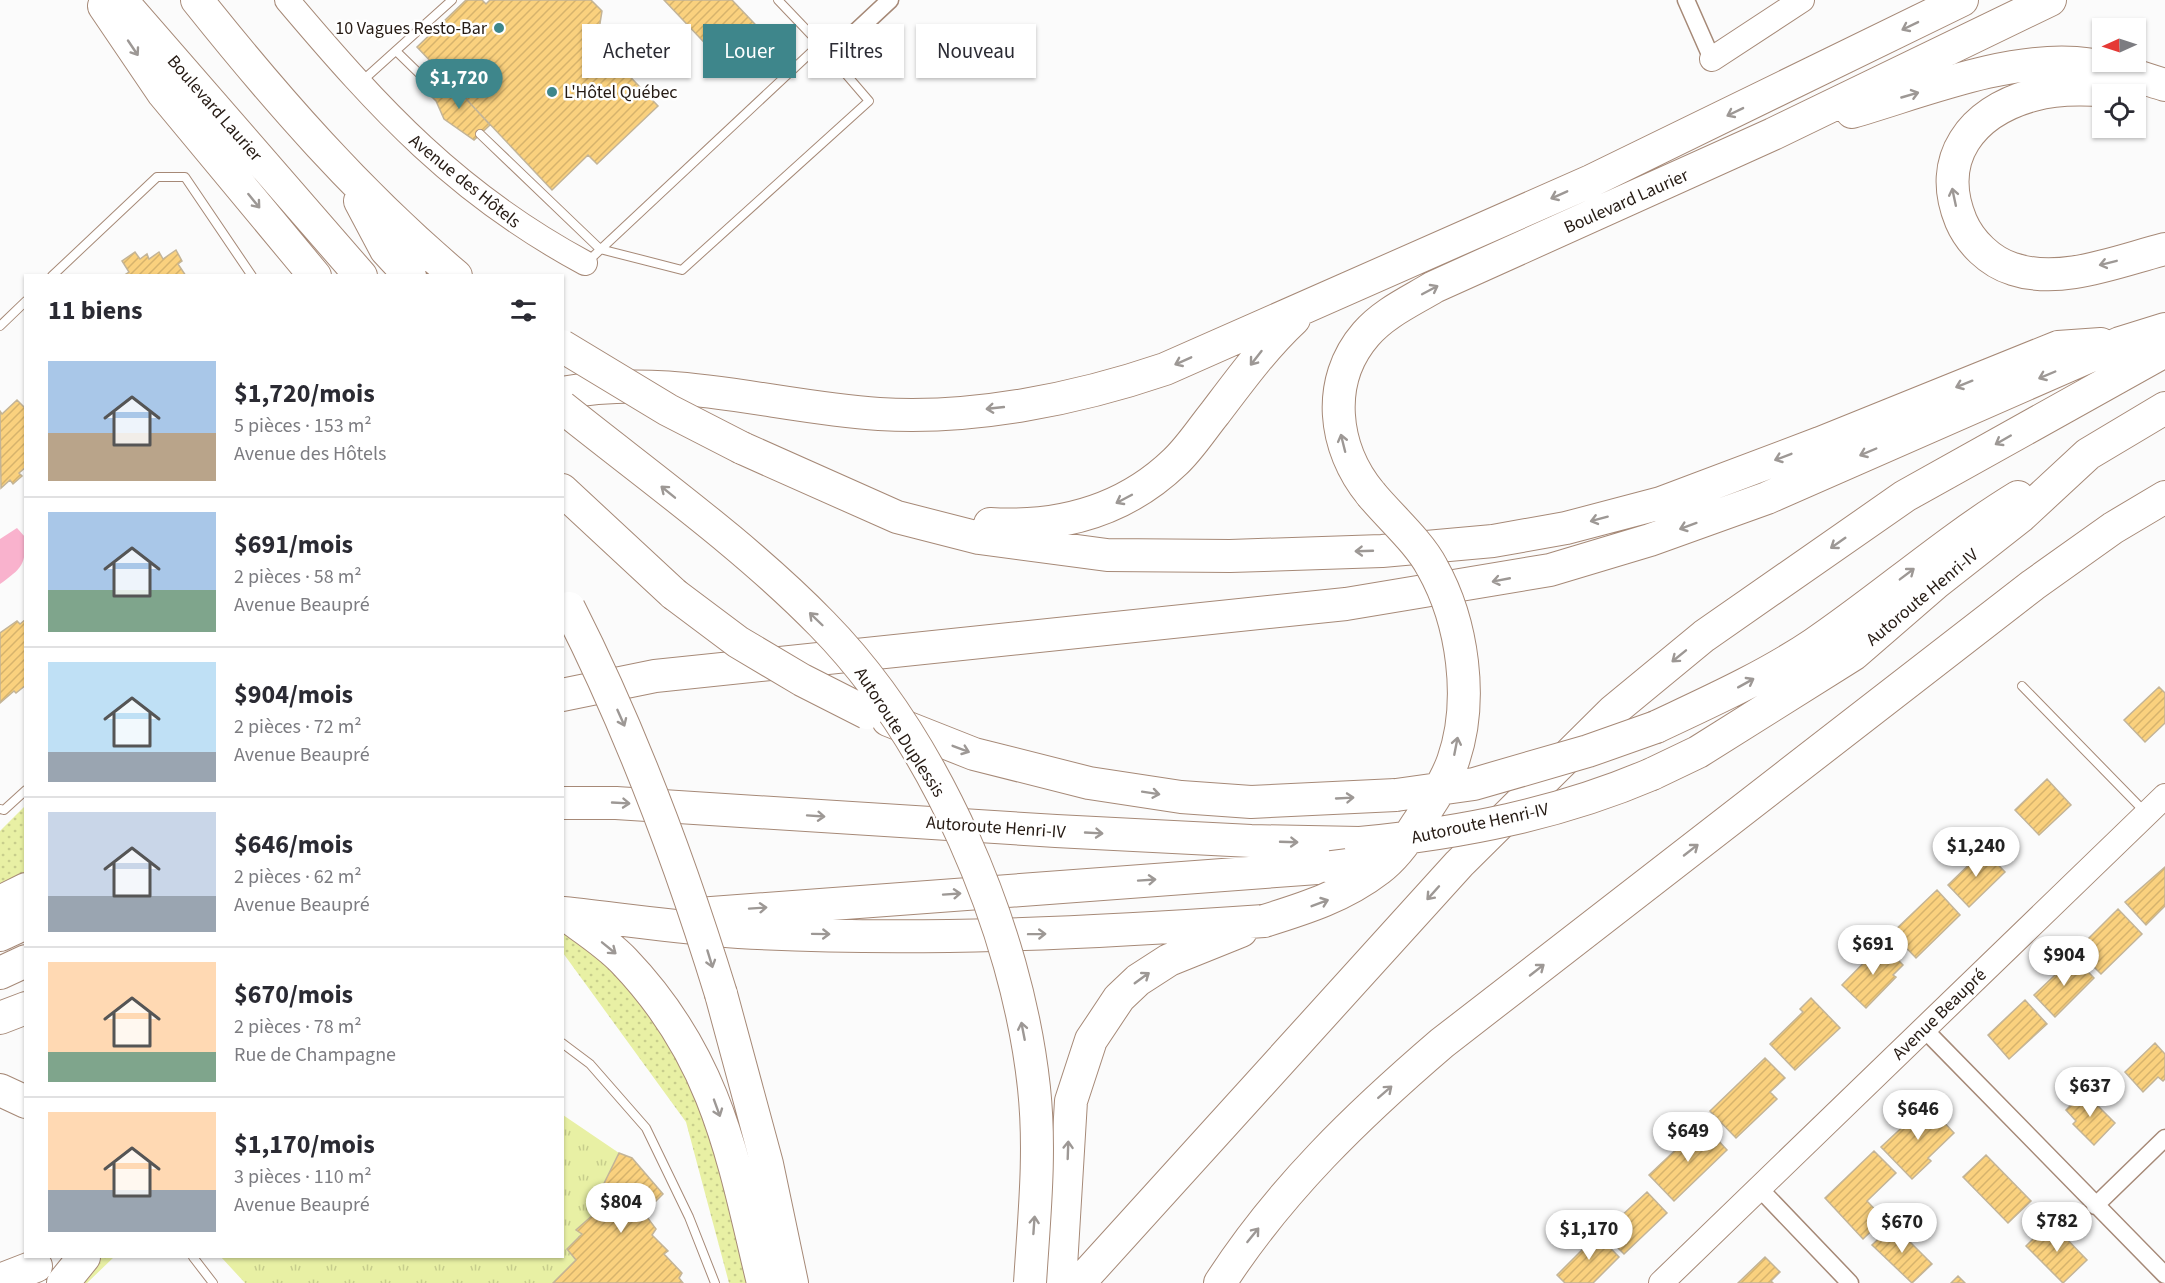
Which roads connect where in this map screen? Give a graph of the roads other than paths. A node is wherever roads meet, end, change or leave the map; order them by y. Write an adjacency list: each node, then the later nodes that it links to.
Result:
1 (100, 0): 32 (highway, one-way to 32)
2 (121, 0): 27 (highway, Boulevard Laurier)
3 (197, 0): 26 (highway)
4 (287, 0): 18 (street, Avenue des Hôtels)
5 (452, 0): 14 (lane)
6 (778, 0): 13 (lane)
7 (890, 0): 12 (street)
8 (1686, 0): 15 (street)
9 (1802, 0): 15 (street)
10 (1962, 0): 37 (highway, Boulevard Laurier, one-way to 37)
11 (2050, 0): 25 (highway, Boulevard Laurier)
12 (859, 24)
13 (808, 32)
14 (396, 51): 18 (lane); 20 (lane)
15 (1712, 59)
16 (808, 65): 29 (lane)
17 (849, 78): 29 (lane)
18 (359, 84): 29 (street, Avenue des Hôtels)
19 (2165, 85): 25 (highway, one-way to 19)
20 (434, 88)
21 (2092, 92): 28 (highway, one-way to 21)
22 (2146, 98): 23 (highway)
23 (2165, 102)
24 (480, 134): 29 (lane)
25 (1773, 134): 65 (highway, Boulevard Laurier, one-way to 25, bridge)
26 (347, 176): 35 (highway); 36 (highway)
27 (307, 217): 33 (highway); 34 (highway)
28 (2165, 249)
29 (593, 256)
30 (54, 274): 31 (lane)
31 (251, 274)
32 (313, 274)
33 (350, 274)
34 (359, 274)
35 (408, 274)
36 (454, 274)
37 (1371, 277): 44 (highway, one-way to 44); 48 (highway, one-way to 48)
38 (24, 303): 39 (lane)
39 (0, 326)
40 (2165, 328): 41 (highway)
41 (2120, 343): 48 (highway, one-way to 48); 53 (highway, one-way to 53)
42 (564, 347): 48 (highway, bridge)
43 (2165, 351): 91 (highway, one-way to 91)
44 (564, 393)
45 (2165, 408): 47 (highway, Autoroute Henri-IV)
46 (564, 409): 89 (highway, Autoroute Duplessis, one-way to 46, bridge)
47 (2088, 454): 49 (highway, one-way to 47, bridge); 55 (highway, Autoroute Henri-IV, bridge)
48 (830, 489)
49 (564, 492)
50 (2165, 497): 92 (highway, one-way to 50)
51 (566, 602): 88 (highway, one-way to 88, bridge)
52 (2022, 686): 59 (lane)
53 (564, 695)
54 (24, 792): 58 (lane)
55 (1611, 792): 57 (highway, Autoroute Henri-IV, one-way to 55, bridge); 64 (highway, one-way to 55, bridge)
56 (2165, 796): 59 (street, Avenue Beaupré)
57 (564, 803)
58 (0, 809)
59 (2147, 813): 72 (street, Avenue Beaupré)
60 (24, 890): 61 (highway)
61 (0, 902)
62 (564, 913): 64 (highway)
63 (564, 914): 87 (highway, one-way to 87)
64 (637, 921): 65 (highway, one-way to 65)
65 (1264, 921): 90 (highway, one-way to 65)
66 (24, 924): 67 (highway)
67 (0, 935)
68 (24, 962): 69 (highway)
69 (0, 973)
70 (24, 1009): 71 (highway)
71 (0, 1018)
72 (1924, 1029): 77 (street, Avenue Beaupré); 78 (street)
73 (564, 1044): 86 (lane)
74 (0, 1090): 75 (highway)
75 (24, 1101)
76 (2165, 1138): 78 (street)
77 (1759, 1188): 93 (street, Avenue Beaupré); 94 (street)
78 (2095, 1206): 82 (street)
79 (83, 1258): 84 (highway)
80 (194, 1258): 85 (lane)
81 (34, 1269): 83 (highway)
82 (2165, 1275)
83 (0, 1280)
84 (63, 1283)
85 (213, 1283)
86 (715, 1283)
87 (763, 1283)
88 (792, 1283)
89 (1030, 1283)
90 (1060, 1283)
91 (1079, 1283)
92 (1220, 1283)
93 (1661, 1283)
94 (1850, 1283)

